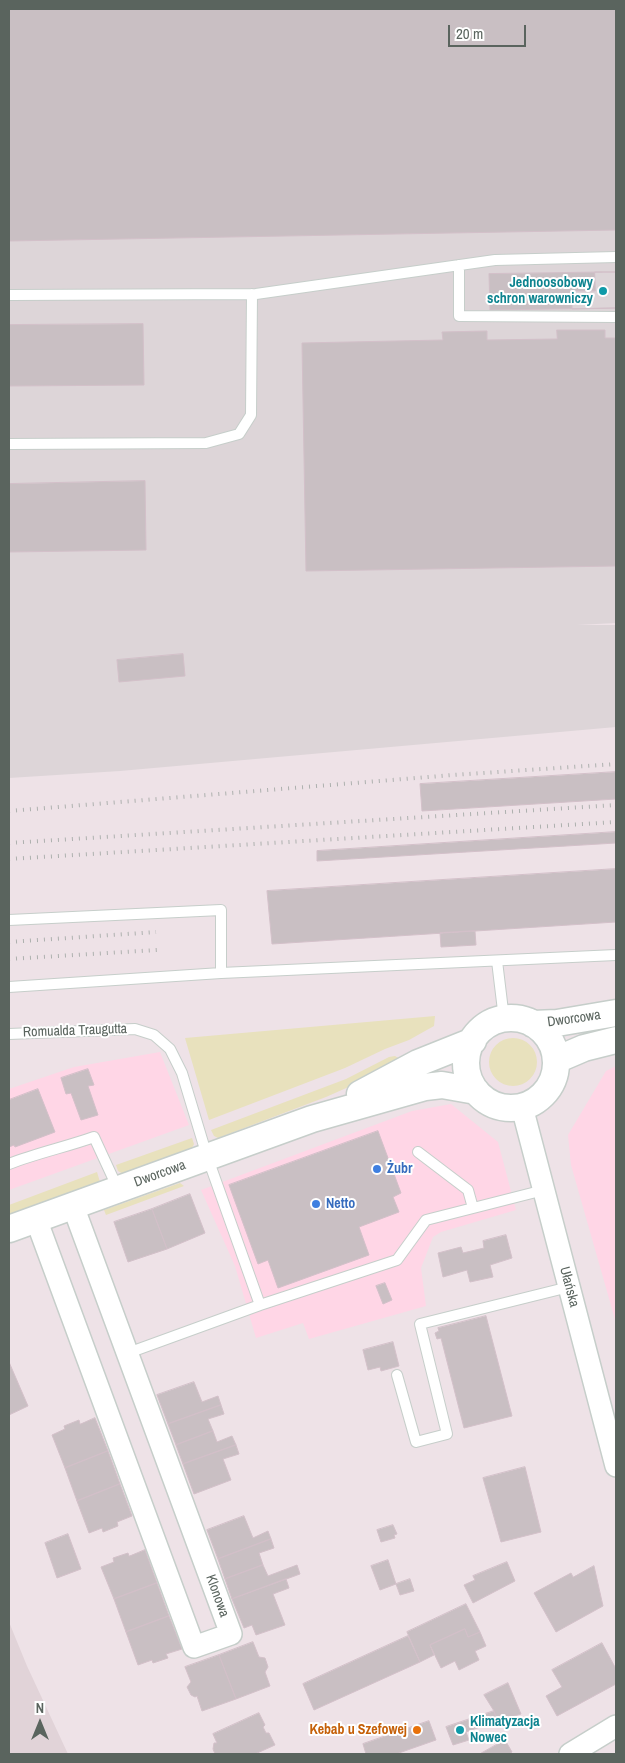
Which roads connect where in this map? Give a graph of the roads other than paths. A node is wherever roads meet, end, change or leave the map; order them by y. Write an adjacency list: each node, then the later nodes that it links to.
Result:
1 (616, 258): 2 (lane)
2 (459, 265): 3 (lane); 5 (lane)
3 (252, 294): 4 (lane); 6 (lane)
4 (9, 295)
5 (616, 317)
6 (9, 444)
7 (9, 920): 10 (lane)
8 (616, 955): 9 (lane)
9 (497, 961): 10 (lane); 13 (lane)
10 (221, 974): 11 (lane)
11 (9, 987)
12 (616, 1012): 14 (street, Dworcowa)
13 (504, 1019): 14 (street); 17 (street)
14 (533, 1024): 18 (street)
15 (9, 1034): 23 (lane, Romualda Traugutta)
16 (616, 1040): 18 (street, Dworcowa)
17 (473, 1041): 19 (street); 21 (street, Dworcowa)
18 (556, 1060): 20 (street)
19 (476, 1091): 20 (street); 21 (street, Dworcowa)
20 (522, 1107): 26 (street, Ułańska)
21 (312, 1119): 23 (street, Dworcowa)
22 (418, 1152): 28 (lane)
23 (208, 1156): 25 (street, Dworcowa); 32 (lane, Romualda Traugutta)
24 (9, 1164): 25 (lane)
25 (118, 1189): 27 (street, Dworcowa)
26 (544, 1190): 28 (lane); 31 (street, Ułańska)
27 (73, 1206): 29 (street, Dworcowa); 33 (street, Klonowa)
28 (473, 1208): 32 (lane)
29 (36, 1219): 30 (street, Dworcowa); 33 (street, Klonowa)
30 (9, 1229)
31 (569, 1286): 34 (lane); 35 (street, Ułańska)
32 (260, 1306): 33 (lane)
33 (128, 1353)
34 (398, 1375)
35 (616, 1466)
36 (616, 1726): 37 (street)
37 (570, 1754)

